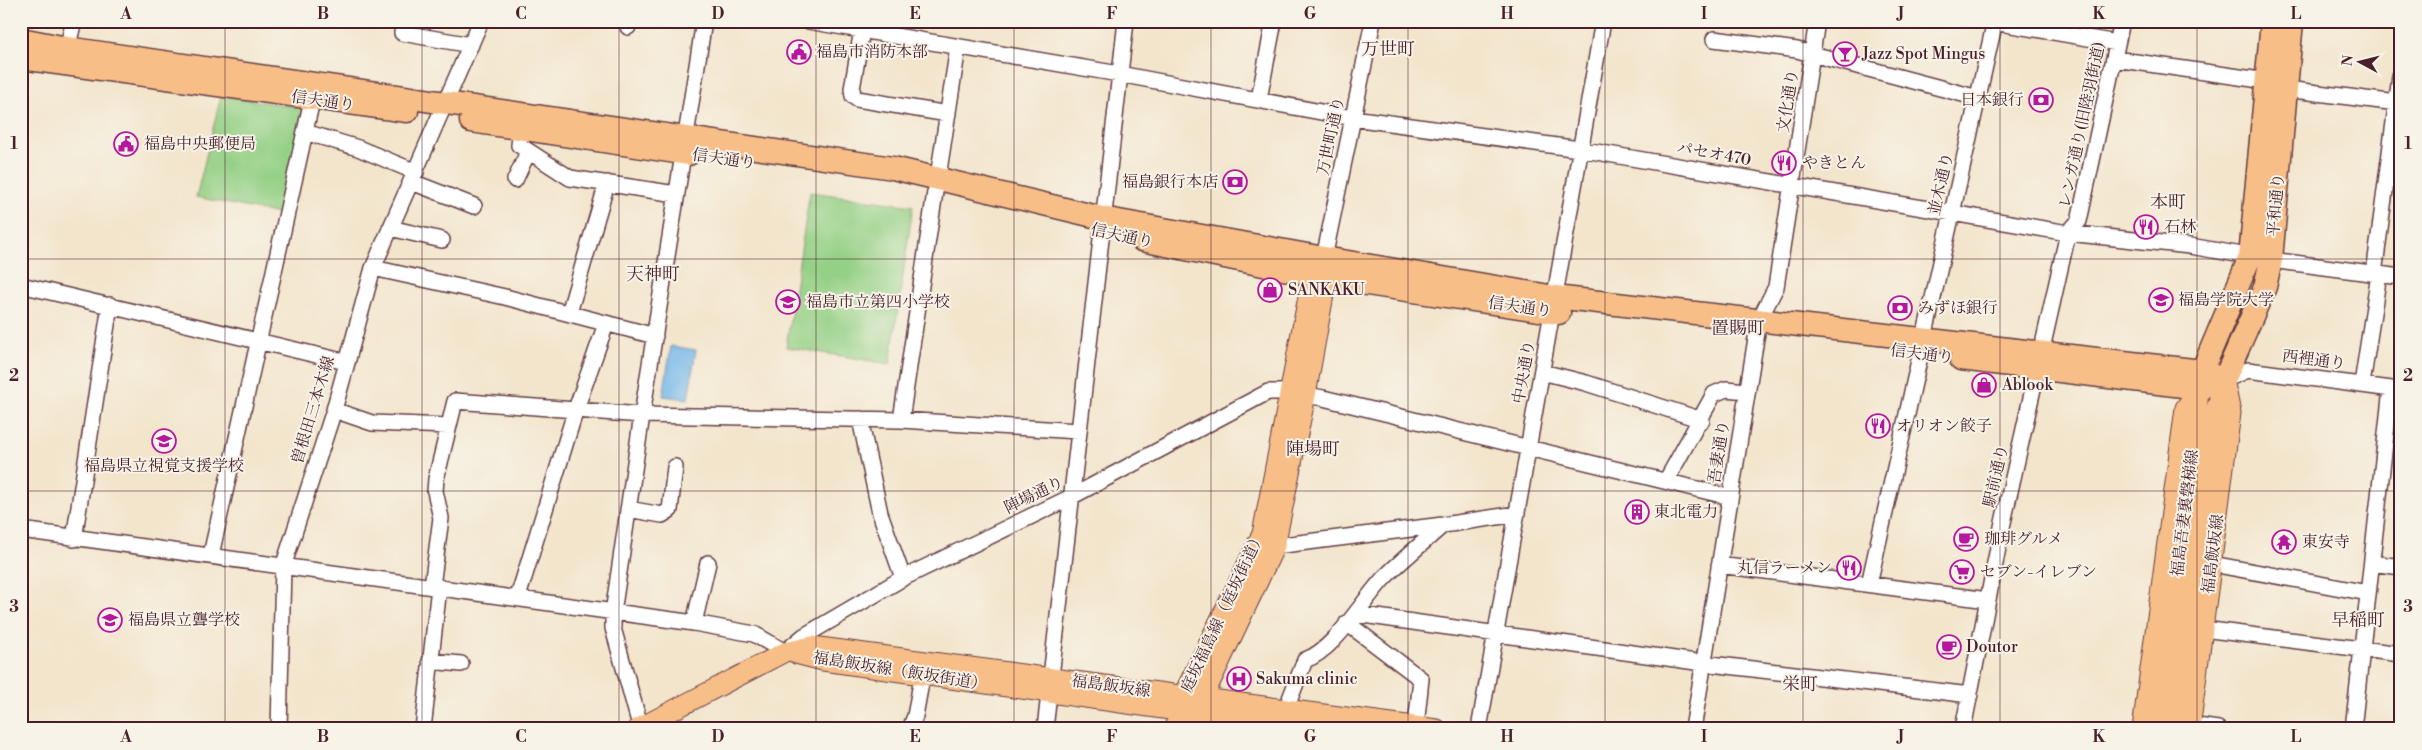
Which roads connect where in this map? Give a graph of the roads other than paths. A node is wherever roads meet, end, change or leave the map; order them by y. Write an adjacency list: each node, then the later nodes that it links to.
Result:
1 (74, 21): 21 (street)
2 (404, 21): 19 (street)
3 (482, 21): 19 (street, 曽根田三本木線)
4 (704, 21): 37 (street)
5 (808, 21): 15 (street, パセオ470)
6 (1126, 21): 26 (street)
7 (1274, 21): 29 (street)
8 (1373, 21): 34 (street, 万世町通り)
9 (1603, 21): 38 (street, 中央通り)
10 (1817, 21): 22 (street, 文化通り)
11 (2122, 21): 18 (street, レンガ通り(旧陸羽街道))
12 (2272, 21): 27 (highway, 平和通り)
13 (2292, 21): 27 (highway, 平和通り)
14 (1993, 22): 18 (street); 28 (street, 並木通り)
15 (862, 30): 20 (street, パセオ470); 33 (street)
16 (21, 39): 21 (highway, 信夫通り)
17 (1714, 39): 22 (street)
18 (2117, 43): 24 (street, レンガ通り(旧陸羽街道))
19 (471, 45): 32 (street, 曽根田三本木線)
20 (958, 46): 26 (street, パセオ470); 33 (street)
21 (67, 48): 32 (highway, 信夫通り)
22 (1812, 54): 28 (street); 45 (street, 文化通り)
23 (21, 58): 30 (highway, 信夫通り)
24 (2115, 59): 27 (street); 51 (street, レンガ通り(旧陸羽街道))
25 (2401, 69): 31 (street)
26 (1119, 74): 29 (street, パセオ470); 49 (street)
27 (2276, 85): 31 (street); 53 (highway, 平和通り)
28 (1978, 98): 48 (street, 並木通り)
29 (1259, 99): 34 (street, パセオ470)
30 (312, 100): 32 (highway, 信夫通り); 36 (street)
31 (2397, 102): 40 (street)
32 (443, 109): 35 (highway, 信夫通り); 37 (highway, 信夫通り); 41 (street, 曽根田三本木線)
33 (948, 114): 44 (street)
34 (1353, 118): 38 (street, パセオ470); 55 (street, 万世町通り)
35 (521, 129): 37 (highway, 信夫通り); 39 (street)
36 (305, 132): 41 (street); 65 (street)
37 (685, 146): 44 (highway, 信夫通り); 46 (street)
38 (1579, 149): 45 (street, パセオ470); 60 (street, 中央通り)
39 (528, 152): 42 (street); 43 (street)
40 (2395, 158): 56 (street)
41 (414, 177): 47 (street); 50 (street, 曽根田三本木線)
42 (515, 180)
43 (607, 183): 46 (street); 61 (street)
44 (937, 185): 49 (highway, 信夫通り); 80 (street)
45 (1793, 185): 48 (street, パセオ470); 63 (street, 吾妻通り)
46 (676, 194): 64 (street)
47 (474, 206)
48 (1952, 213): 51 (street, パセオ470); 66 (street, 並木通り)
49 (1102, 224): 55 (highway, 信夫通り); 83 (street)
50 (390, 228): 52 (street); 54 (street, 曽根田三本木線)
51 (2068, 233): 53 (street, パセオ470); 67 (street, 駅前通り)
52 (442, 240)
53 (2260, 259): 56 (street, パセオ470); 70 (highway, 平和通り); 71 (highway, 平和通り)
54 (373, 268): 61 (street); 68 (street, 曽根田三本木線)
55 (1321, 271): 60 (highway, 信夫通り); 75 (main road, 庭坂福島線（庭坂街道）)
56 (2376, 274): 57 (street, パセオ470); 72 (street)
57 (2401, 277)
58 (21, 285): 59 (street)
59 (110, 305): 65 (street); 93 (street)
60 (1554, 305): 63 (highway, 信夫通り); 69 (street, 中央通り)
61 (569, 314): 62 (street)
62 (606, 324): 64 (street); 76 (street)
63 (1757, 328): 66 (highway, 信夫通り); 74 (street, 吾妻通り)
64 (654, 336): 78 (street)
65 (260, 340): 68 (street); 95 (street)
66 (1922, 347): 67 (highway, 信夫通り); 103 (street, 並木通り)
67 (2040, 361): 70 (highway, 信夫通り); 107 (street, 駅前通り)
68 (346, 362): 77 (street, 曽根田三本木線)
69 (1542, 372): 81 (street); 84 (street, 中央通り)
70 (2200, 380): 71 (highway, 信夫通り); 116 (main road, 福島吾妻裏磐梯線); 138 (main road)
71 (2224, 380): 72 (street, 西裡通り); 98 (main road, 福島飯坂線); 116 (main road, 福島吾妻裏磐梯線)
72 (2362, 384): 73 (street, 西裡通り)
73 (2396, 389): 97 (street)
74 (1747, 392): 81 (street); 88 (street, 吾妻通り)
75 (1298, 393): 84 (street, 陣場通り); 87 (street, 陣場通り); 94 (main road, 庭坂福島線（庭坂街道）); 125 (main road, 庭坂福島線（庭坂街道）)
76 (576, 409): 78 (street); 82 (street); 106 (street)
77 (334, 410): 82 (street); 100 (street, 曽根田三本木線)
78 (642, 415): 79 (street); 89 (street)
79 (860, 419): 80 (street); 102 (street)
80 (902, 420): 83 (street)
81 (1702, 420): 86 (street)
82 (448, 426): 104 (street)
83 (1078, 431): 87 (street)
84 (1529, 448): 86 (street, 陣場通り); 90 (street, 中央通り)
85 (675, 467): 89 (street)
86 (1666, 481): 88 (street, 陣場通り)
87 (1071, 497): 102 (street, 陣場通り); 121 (street)
88 (1730, 497): 99 (street, 吾妻通り)
89 (628, 509): 108 (street)
90 (1517, 514): 91 (street); 112 (street, 中央通り)
91 (1443, 525): 94 (street); 109 (street)
92 (21, 530): 93 (street)
93 (74, 539): 95 (street)
94 (1275, 546): 123 (main road, 庭坂福島線（庭坂街道）)
95 (211, 555): 100 (street)
96 (708, 563): 110 (street)
97 (2372, 563): 101 (street); 105 (street)
98 (2212, 564): 105 (street); 111 (main road, 福島飯坂線)
99 (1719, 565): 103 (street); 118 (street, 吾妻通り)
100 (283, 567): 104 (street); 129 (street, 曽根田三本木線)
101 (2401, 567)
102 (903, 578): 114 (street, 陣場通り)
103 (1869, 584): 107 (street)
104 (435, 587): 106 (street); 117 (street)
105 (2368, 593): 113 (street)
106 (518, 597): 108 (street)
107 (1988, 600): 122 (street, 駅前通り)
108 (613, 613): 110 (street); 127 (street)
109 (1351, 618): 112 (street); 124 (street); 126 (street)
110 (694, 623): 114 (street)
111 (2203, 629): 113 (street); 128 (main road, 福島飯坂線)
112 (1496, 635): 118 (street); 135 (street, 中央通り)
113 (2362, 649): 115 (street); 141 (street)
114 (785, 652): 120 (main road, 福島飯坂線（飯坂街道）); 127 (main road)
115 (2401, 654)
116 (2176, 656): 128 (main road); 139 (main road)
117 (430, 661): 119 (street); 130 (street)
118 (1703, 663): 122 (street); 136 (street, 吾妻通り)
119 (461, 664)
120 (924, 667): 121 (main road, 福島飯坂線（飯坂街道）); 131 (street)
121 (1049, 685): 125 (main road, 福島飯坂線（飯坂街道）); 132 (street)
122 (1970, 695): 137 (street, 駅前通り)
123 (1203, 698): 124 (main road); 125 (main road, 庭坂福島線（庭坂街道）)
124 (1286, 709): 126 (main road)
125 (1179, 712): 133 (main road)
126 (1416, 726): 134 (main road)
127 (640, 728)
128 (2185, 728): 140 (street)
129 (279, 729)
130 (423, 729)
131 (910, 729)
132 (1045, 729)
133 (1303, 729)
134 (1437, 729)
135 (1479, 729)
136 (1693, 729)
137 (1963, 729)
138 (2142, 729)
139 (2158, 729)
140 (2218, 729)
141 (2353, 729)

